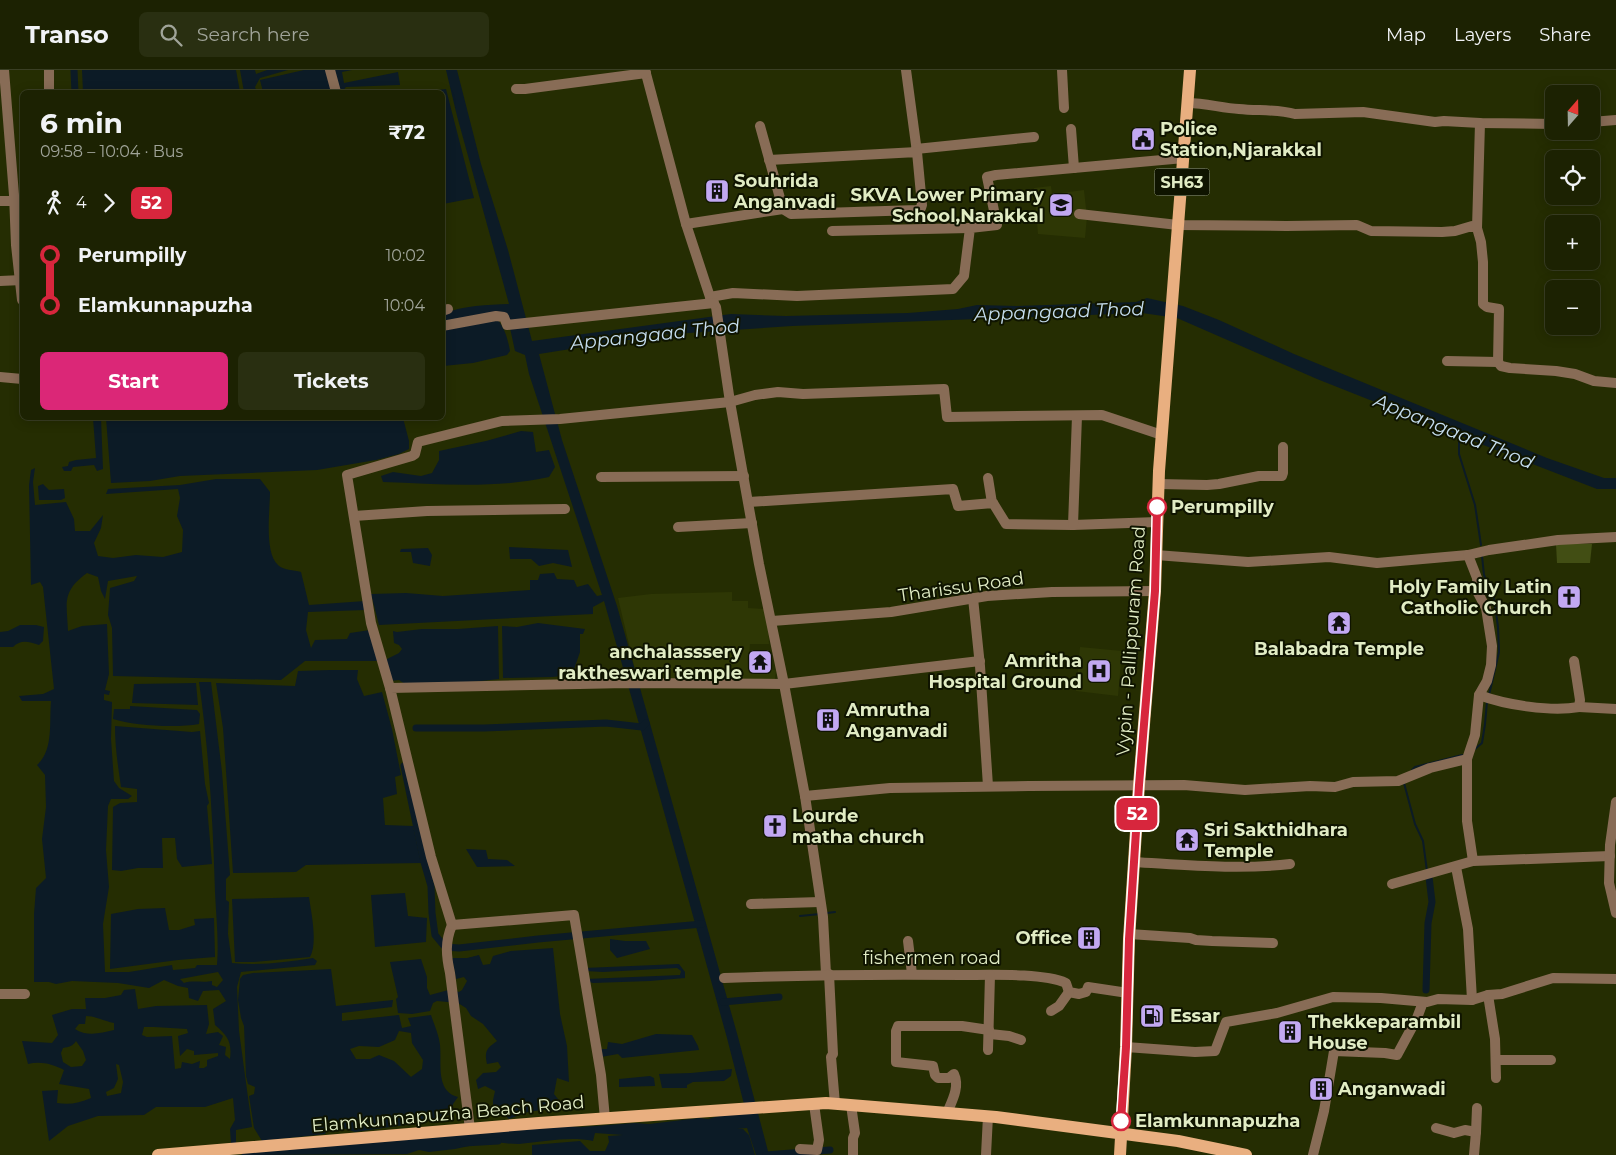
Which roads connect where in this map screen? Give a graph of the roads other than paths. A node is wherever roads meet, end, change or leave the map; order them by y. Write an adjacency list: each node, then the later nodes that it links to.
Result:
1 (4, 70): 24 (street)
2 (49, 70): 9 (street)
3 (330, 70): 10 (street)
4 (906, 70): 20 (street)
5 (1062, 70): 12 (street)
6 (1190, 70): 11 (main road, Vypin - Pallippuram Road / SH63)
7 (645, 72): 8 (street); 28 (street)
8 (516, 89)
9 (49, 90)
10 (335, 90)
11 (1188, 103): 15 (street); 21 (main road, Vypin - Pallippuram Road / SH63)
12 (1064, 108)
13 (1616, 120): 14 (street)
14 (1600, 121)
15 (1480, 123): 16 (street); 31 (street)
16 (1545, 124)
17 (760, 126): 22 (street)
18 (1071, 129): 23 (street)
19 (1034, 137): 20 (street)
20 (917, 150): 22 (street); 26 (street)
21 (1184, 158): 23 (street); 29 (main road, Vypin - Pallippuram Road / SH63)
22 (769, 160): 26 (street)
23 (1074, 168): 30 (street)
24 (18, 201): 25 (street); 33 (street)
25 (0, 202)
26 (783, 209): 28 (street)
27 (1079, 214): 29 (street)
28 (686, 224): 36 (street)
29 (1178, 225): 31 (street); 45 (main road, Vypin - Pallippuram Road / SH63)
30 (970, 228): 32 (street); 36 (street)
31 (1477, 228): 39 (street)
32 (832, 231)
33 (20, 273)
34 (20, 280): 35 (street)
35 (0, 281)
36 (713, 302): 37 (street); 43 (street)
37 (445, 325)
38 (1447, 361): 39 (street)
39 (1498, 362): 42 (street)
40 (0, 377): 41 (street)
41 (20, 379)
42 (1616, 383)
43 (730, 402): 44 (street); 47 (street); 54 (street)
44 (1076, 416): 45 (street); 57 (street)
45 (1162, 434): 50 (main road, Vypin - Pallippuram Road / SH63)
46 (1283, 446): 50 (street)
47 (744, 476): 48 (street); 51 (street)
48 (601, 477)
49 (988, 478): 52 (street)
50 (1159, 484): 55 (main road, Vypin - Pallippuram Road / SH63)
51 (749, 502): 52 (street); 56 (street)
52 (993, 503): 57 (street)
53 (564, 509): 54 (street)
54 (354, 516): 68 (street)
55 (1157, 522): 57 (street); 60 (main road, Vypin - Pallippuram Road / SH63)
56 (752, 524): 58 (street); 64 (street)
57 (1073, 525)
58 (678, 527)
59 (1616, 537): 61 (street)
60 (1156, 555): 61 (street); 62 (main road, Vypin - Pallippuram Road / SH63)
61 (1468, 555): 69 (street)
62 (1155, 591): 63 (street, Tharissu Road); 73 (main road, Vypin - Pallippuram Road / SH63)
63 (973, 598): 64 (street, Tharissu Road); 65 (street)
64 (772, 621): 67 (street)
65 (980, 661): 67 (street); 74 (street)
66 (1574, 661): 70 (street)
67 (784, 684): 68 (street); 75 (street)
68 (390, 688): 87 (street)
69 (1486, 697): 70 (street); 72 (street)
70 (1579, 707): 71 (street)
71 (1616, 709)
72 (1467, 759): 73 (street); 79 (street)
73 (1139, 785): 74 (street); 78 (main road, Vypin - Pallippuram Road / SH63)
74 (988, 786): 75 (street)
75 (805, 796): 85 (street)
76 (1616, 802): 77 (street)
77 (1610, 856): 79 (street); 82 (street)
78 (1134, 862): 80 (street); 88 (main road, Vypin - Pallippuram Road / SH63)
79 (1473, 862): 81 (street)
80 (1290, 864)
81 (1456, 867): 83 (street); 101 (street)
82 (1613, 883): 86 (street)
83 (1392, 884)
84 (751, 904): 85 (street)
85 (822, 910): 91 (street)
86 (1616, 913)
87 (452, 925): 117 (street); 119 (street)
88 (1130, 934): 90 (street); 97 (main road, Vypin - Pallippuram Road / SH63)
89 (908, 941): 92 (street)
90 (1273, 943)
91 (828, 974): 92 (street, fishermen road); 94 (street, fishermen road); 112 (street)
92 (912, 974): 93 (street, fishermen road)
93 (990, 975): 96 (street, fishermen road); 104 (street)
94 (724, 978)
95 (1616, 979): 100 (street)
96 (1069, 992): 97 (street); 103 (street)
97 (1128, 993): 106 (main road, Vypin - Pallippuram Road / SH63)
98 (0, 994): 99 (street)
99 (25, 994)
100 (1488, 995): 101 (street); 108 (street)
101 (1472, 1000): 102 (street)
102 (1423, 1002): 106 (street); 129 (street)
103 (1052, 1011)
104 (990, 1032): 105 (street); 107 (street); 115 (street)
105 (1021, 1040)
106 (1126, 1047): 121 (main road, Vypin - Pallippuram Road / SH63)
107 (988, 1050)
108 (1496, 1060): 109 (street); 110 (street)
109 (1551, 1060)
110 (1496, 1078)
111 (814, 1104): 112 (main road); 117 (main road, Elamkunnapuzha Beach Road); 123 (street)
112 (835, 1104): 113 (main road)
113 (851, 1105): 115 (main road); 125 (street)
114 (1476, 1108): 120 (street)
115 (947, 1113): 116 (main road)
116 (988, 1116): 121 (main road); 126 (street)
117 (605, 1119): 119 (main road, Elamkunnapuzha Beach Road)
118 (1436, 1128): 120 (street)
119 (470, 1129): 124 (main road, Elamkunnapuzha Beach Road)
120 (1476, 1132): 130 (street)
121 (1121, 1134): 127 (main road, Vypin - Pallippuram Road / SH63); 128 (main road)
122 (800, 1149): 123 (street)
123 (817, 1153)
124 (158, 1155)
125 (853, 1155)
126 (986, 1155)
127 (1120, 1155)
128 (1246, 1155)
129 (1313, 1155)
130 (1474, 1155)

